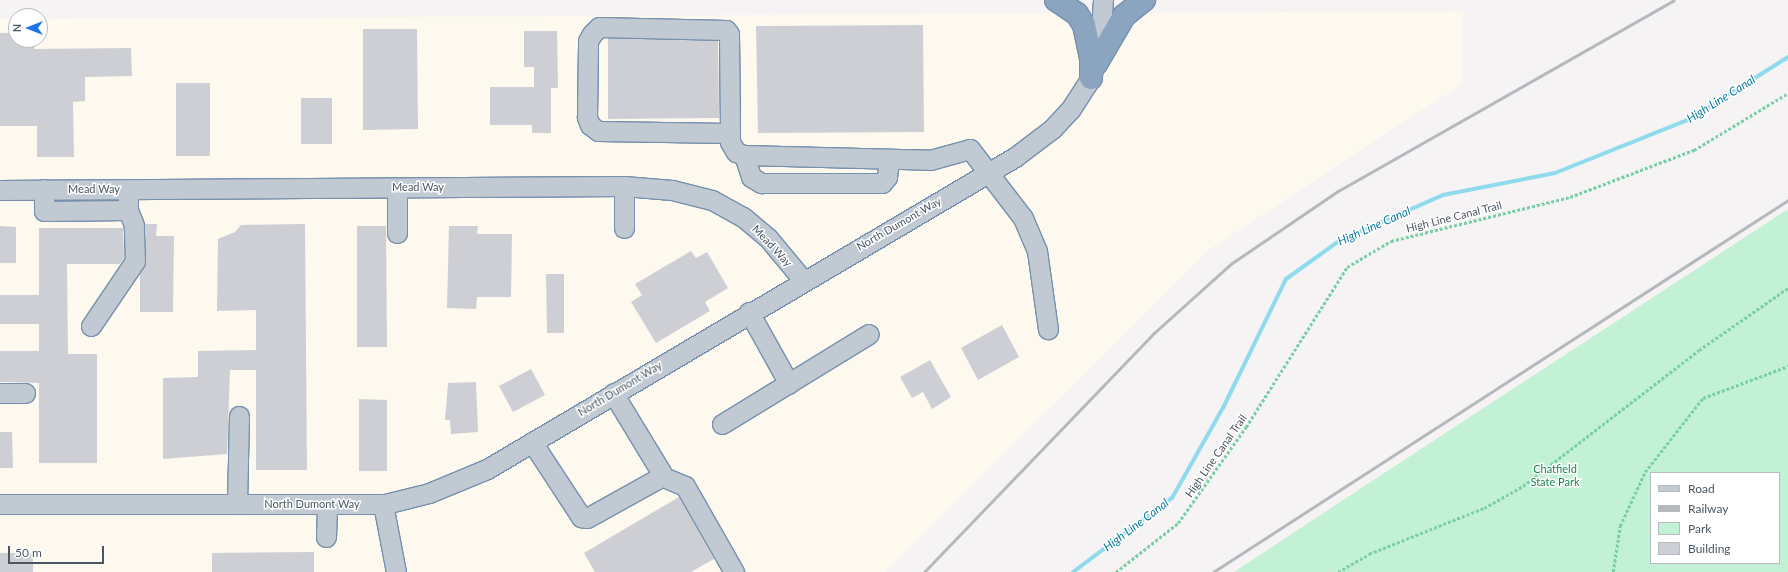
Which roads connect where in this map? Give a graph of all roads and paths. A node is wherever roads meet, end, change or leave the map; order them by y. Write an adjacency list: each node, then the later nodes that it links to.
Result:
1 (1056, 0): 4 (highway)
2 (1103, 0): 4 (street, North Dumont Way)
3 (1144, 0): 4 (highway)
4 (1093, 71): 9 (street, North Dumont Way)
5 (1788, 93): 40 (path, High Line Canal Trail)
6 (730, 132): 6 (street); 7 (street)
7 (744, 155): 8 (street); 8 (street)
8 (889, 159): 9 (street)
9 (987, 173): 18 (street, North Dumont Way); 22 (street)
10 (624, 186): 11 (street, Mead Way); 16 (street); 18 (street, Mead Way)
11 (398, 188): 13 (street, Mead Way); 17 (street)
12 (44, 189): 13 (street, Mead Way); 14 (street, Mead Way); 15 (street)
13 (128, 189): 15 (street)
14 (0, 190)
15 (128, 210): 21 (street)
16 (624, 228)
17 (397, 233)
18 (803, 280): 20 (street, North Dumont Way)
19 (1788, 288): 41 (path)
20 (750, 312): 25 (street); 28 (street, North Dumont Way)
21 (91, 326)
22 (1048, 329)
23 (869, 334): 25 (street)
24 (1788, 366): 42 (path)
25 (789, 384): 30 (street)
26 (0, 392): 27 (street)
27 (26, 393)
28 (613, 393): 31 (street, North Dumont Way); 32 (street)
29 (239, 416): 34 (street)
30 (722, 424)
31 (532, 442): 32 (street); 36 (street, North Dumont Way)
32 (660, 475): 39 (street)
33 (0, 504): 34 (street, North Dumont Way)
34 (237, 504): 35 (street, North Dumont Way)
35 (327, 504): 36 (street, North Dumont Way); 37 (street)
36 (383, 504): 38 (street)
37 (326, 538)
38 (396, 572)
39 (734, 572)
40 (1116, 572)
41 (1338, 572)
42 (1613, 572)

